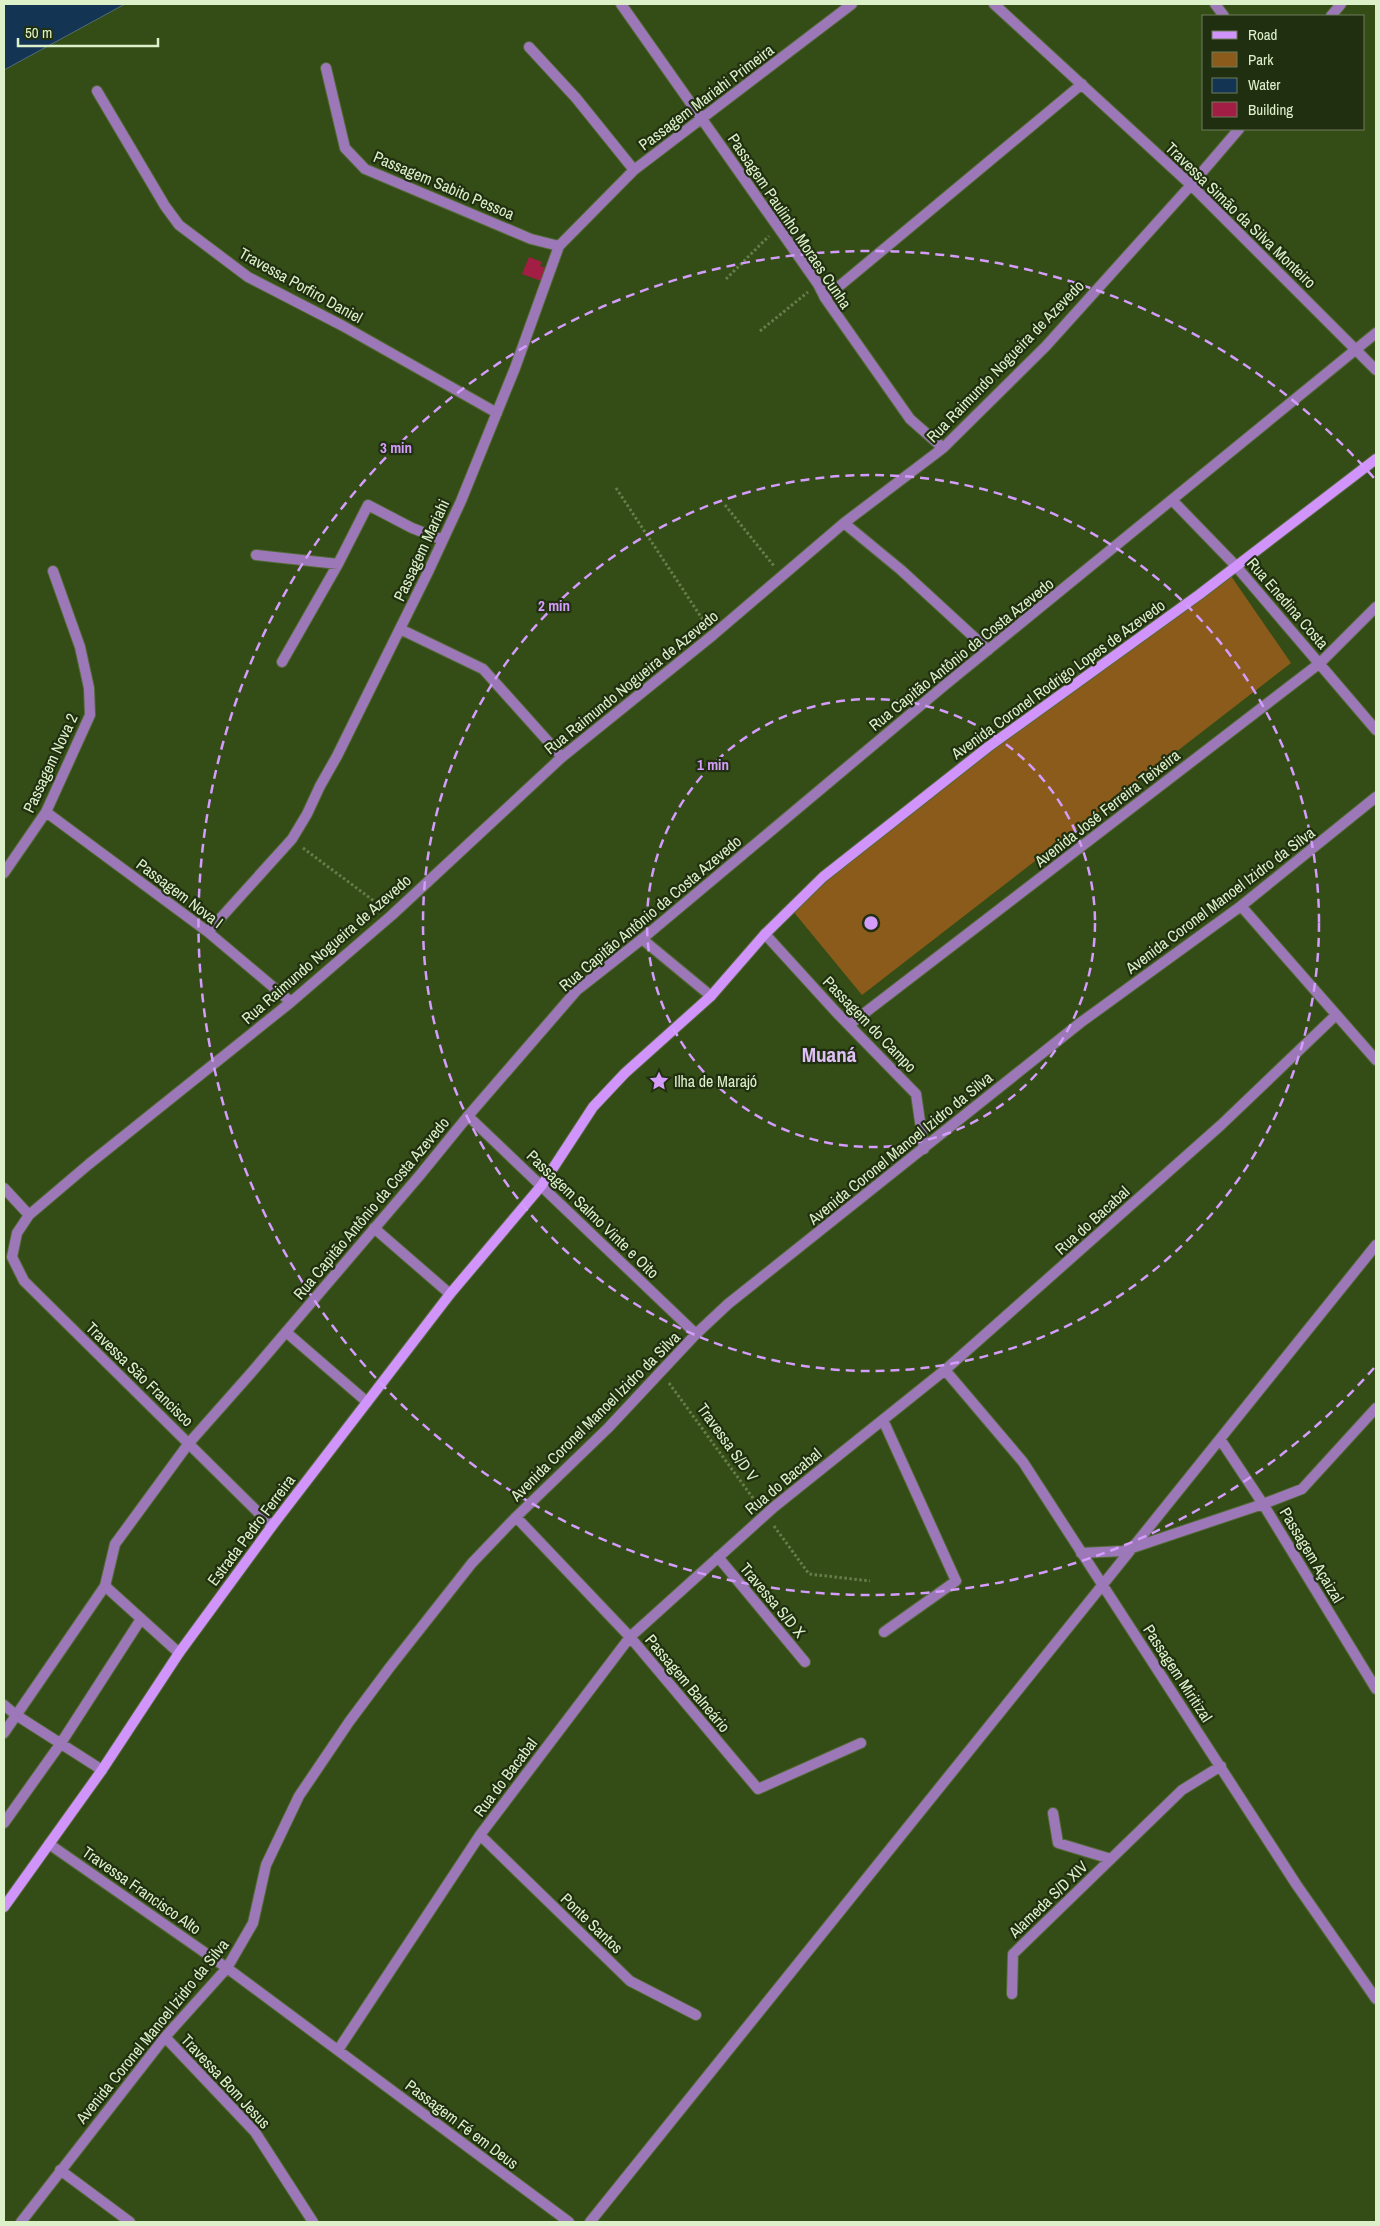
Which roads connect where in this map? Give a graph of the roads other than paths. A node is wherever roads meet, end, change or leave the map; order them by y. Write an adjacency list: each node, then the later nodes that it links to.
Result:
1 (621, 4): 12 (street, Passagem Paulinho Moraes Cunha)
2 (852, 4): 12 (street, Passagem Mariahi Primeira)
3 (994, 4): 10 (street, Travessa Simão da Silva Monteiro)
4 (1214, 4): 6 (street)
5 (1341, 4): 7 (street)
6 (1223, 15)
7 (1332, 15)
8 (529, 47): 14 (street, Passagem Mariahi Primeira)
9 (326, 68): 16 (street, Passagem Sabito Pessoa)
10 (1082, 84): 15 (street, Travessa Simão da Silva Monteiro); 17 (street)
11 (96, 91): 21 (street, Travessa Porfiro Daniel)
12 (703, 120): 14 (street, Passagem Mariahi Primeira); 17 (street, Passagem Paulinho Moraes Cunha)
13 (1238, 130): 15 (street, Rua Raimundo Nogueira de Azevedo)
14 (634, 170): 16 (street, Passagem Mariahi)
15 (1191, 185): 19 (street, Travessa Simão da Silva Monteiro); 22 (street, Rua Raimundo Nogueira de Azevedo)
16 (559, 246): 21 (street, Passagem Mariahi)
17 (825, 298): 22 (street, Passagem Paulinho Moraes Cunha)
18 (1376, 333): 19 (street, Rua Capitão Antônio da Costa Azevedo)
19 (1356, 349): 20 (street, Travessa Simão da Silva Monteiro); 24 (street, Rua Capitão Antônio da Costa Azevedo)
20 (1376, 370)
21 (497, 413): 26 (street, Passagem Mariahi)
22 (944, 448): 25 (street, Rua Raimundo Nogueira de Azevedo)
23 (1376, 460): 29 (main road, Avenida Coronel Rodrigo Lopes de Azevedo)
24 (1173, 501): 29 (street, Rua Enedina Costa); 33 (street, Rua Capitão Antônio da Costa Azevedo)
25 (844, 523): 33 (street); 37 (street, Rua Raimundo Nogueira de Azevedo)
26 (443, 540): 28 (street); 32 (street, Passagem Mariahi)
27 (256, 555): 28 (street)
28 (338, 564): 34 (street)
29 (1235, 565): 35 (street, Rua Enedina Costa); 43 (main road, Avenida Coronel Rodrigo Lopes de Azevedo)
30 (53, 571): 39 (street, Passagem Nova 2)
31 (1376, 607): 35 (street, Avenida José Ferreira Teixeira)
32 (400, 628): 37 (street); 42 (street, Passagem Mariahi)
33 (988, 650): 44 (street, Rua Capitão Antônio da Costa Azevedo)
34 (282, 662)
35 (1320, 663): 36 (street, Rua Enedina Costa); 48 (street, Avenida José Ferreira Teixeira)
36 (1376, 730)
37 (562, 757): 46 (street, Rua Raimundo Nogueira de Azevedo)
38 (1376, 797): 41 (street, Avenida Coronel Manoel Izidro da Silva)
39 (46, 812): 40 (street, Passagem Nova 2); 42 (street, Passagem Nova I)
40 (4, 873)
41 (1242, 906): 47 (street); 51 (street, Avenida Coronel Manoel Izidro da Silva)
42 (208, 932): 46 (street, Passagem Nova I)
43 (765, 934): 45 (main road, Avenida Coronel Rodrigo Lopes de Azevedo); 48 (street, Passagem do Campo)
44 (642, 939): 45 (street); 50 (street, Rua Capitão Antônio da Costa Azevedo)
45 (711, 996): 52 (main road, Estrada Pedro Ferreira)
46 (291, 1002): 54 (street, Rua Raimundo Nogueira de Azevedo)
47 (1336, 1015): 49 (street); 61 (street, Rua do Bacabal)
48 (849, 1025): 51 (street, Passagem do Campo)
49 (1376, 1060)
50 (468, 1116): 52 (street, Passagem Salmo Vinte e Oito); 55 (street, Rua Capitão Antônio da Costa Azevedo)
51 (924, 1149): 60 (street, Avenida Coronel Manoel Izidro da Silva)
52 (542, 1185): 58 (main road, Estrada Pedro Ferreira); 60 (street, Passagem Salmo Vinte e Oito)
53 (4, 1188): 54 (street)
54 (29, 1215): 56 (street, Rua Raimundo Nogueira de Azevedo)
55 (374, 1228): 58 (street); 59 (street, Rua Capitão Antônio da Costa Azevedo)
56 (17, 1232): 66 (street, Travessa São Francisco)
57 (1376, 1245): 65 (street)
58 (450, 1294): 62 (main road, Estrada Pedro Ferreira)
59 (286, 1332): 62 (street); 66 (street, Rua Capitão Antônio da Costa Azevedo)
60 (696, 1334): 68 (street, Avenida Coronel Manoel Izidro da Silva)
61 (946, 1370): 64 (street, Rua do Bacabal); 71 (street, Passagem Miritizal)
62 (367, 1402): 69 (main road, Estrada Pedro Ferreira)
63 (1376, 1408): 67 (street)
64 (883, 1420): 72 (street, Rua do Bacabal); 76 (street)
65 (1220, 1439): 67 (street, Passagem Açaizal); 70 (street)
66 (189, 1443): 69 (street, Travessa São Francisco); 74 (street, Rua Capitão Antônio da Costa Azevedo)
67 (1263, 1504): 70 (street); 80 (street, Passagem Açaizal)
68 (516, 1517): 77 (street, Passagem Balneário); 94 (street, Avenida Coronel Manoel Izidro da Silva)
69 (272, 1526): 78 (main road, Estrada Pedro Ferreira)
70 (1133, 1547): 71 (street); 73 (street)
71 (1081, 1553): 73 (street, Passagem Miritizal)
72 (718, 1557): 77 (street, Rua do Bacabal); 79 (street, Travessa S/D X)
73 (1103, 1585): 86 (street, Passagem Miritizal); 105 (street)
74 (105, 1586): 75 (street); 82 (street, Rua Capitão Antônio da Costa Azevedo)
75 (141, 1619): 78 (street); 84 (street)
76 (884, 1632)
77 (630, 1637): 85 (street, Passagem Balneário); 90 (street, Rua do Bacabal)
78 (180, 1654): 87 (main road, Estrada Pedro Ferreira)
79 (805, 1662)
80 (1376, 1689)
81 (4, 1705): 82 (street)
82 (16, 1715): 83 (street, Rua Capitão Antônio da Costa Azevedo); 84 (street)
83 (4, 1733)
84 (61, 1743): 87 (street); 89 (street)
85 (861, 1743)
86 (1221, 1766): 92 (street, Alameda S/D XIV); 96 (street, Passagem Miritizal)
87 (102, 1770): 91 (main road, Estrada Pedro Ferreira)
88 (1053, 1813): 92 (street, Alameda S/D XIV)
89 (4, 1823)
90 (480, 1835): 97 (street, Ponte Santos); 99 (street, Rua do Bacabal)
91 (50, 1844): 93 (main road, Estrada Pedro Ferreira); 94 (street, Travessa Francisco Alto)
92 (1111, 1859): 95 (street, Alameda S/D XIV)
93 (4, 1908)
94 (227, 1968): 98 (street, Avenida Coronel Manoel Izidro da Silva); 99 (street, Travessa Francisco Alto)
95 (1012, 1994)
96 (1376, 2000)
97 (696, 2015)
98 (165, 2037): 100 (street, Avenida Coronel Manoel Izidro da Silva); 103 (street, Travessa Bom Jesus)
99 (338, 2050): 104 (street, Passagem Fé em Deus)
100 (60, 2170): 101 (street, Avenida Coronel Manoel Izidro da Silva); 102 (street)
101 (21, 2222)
102 (130, 2222)
103 (313, 2222)
104 (569, 2222)
105 (590, 2222)

